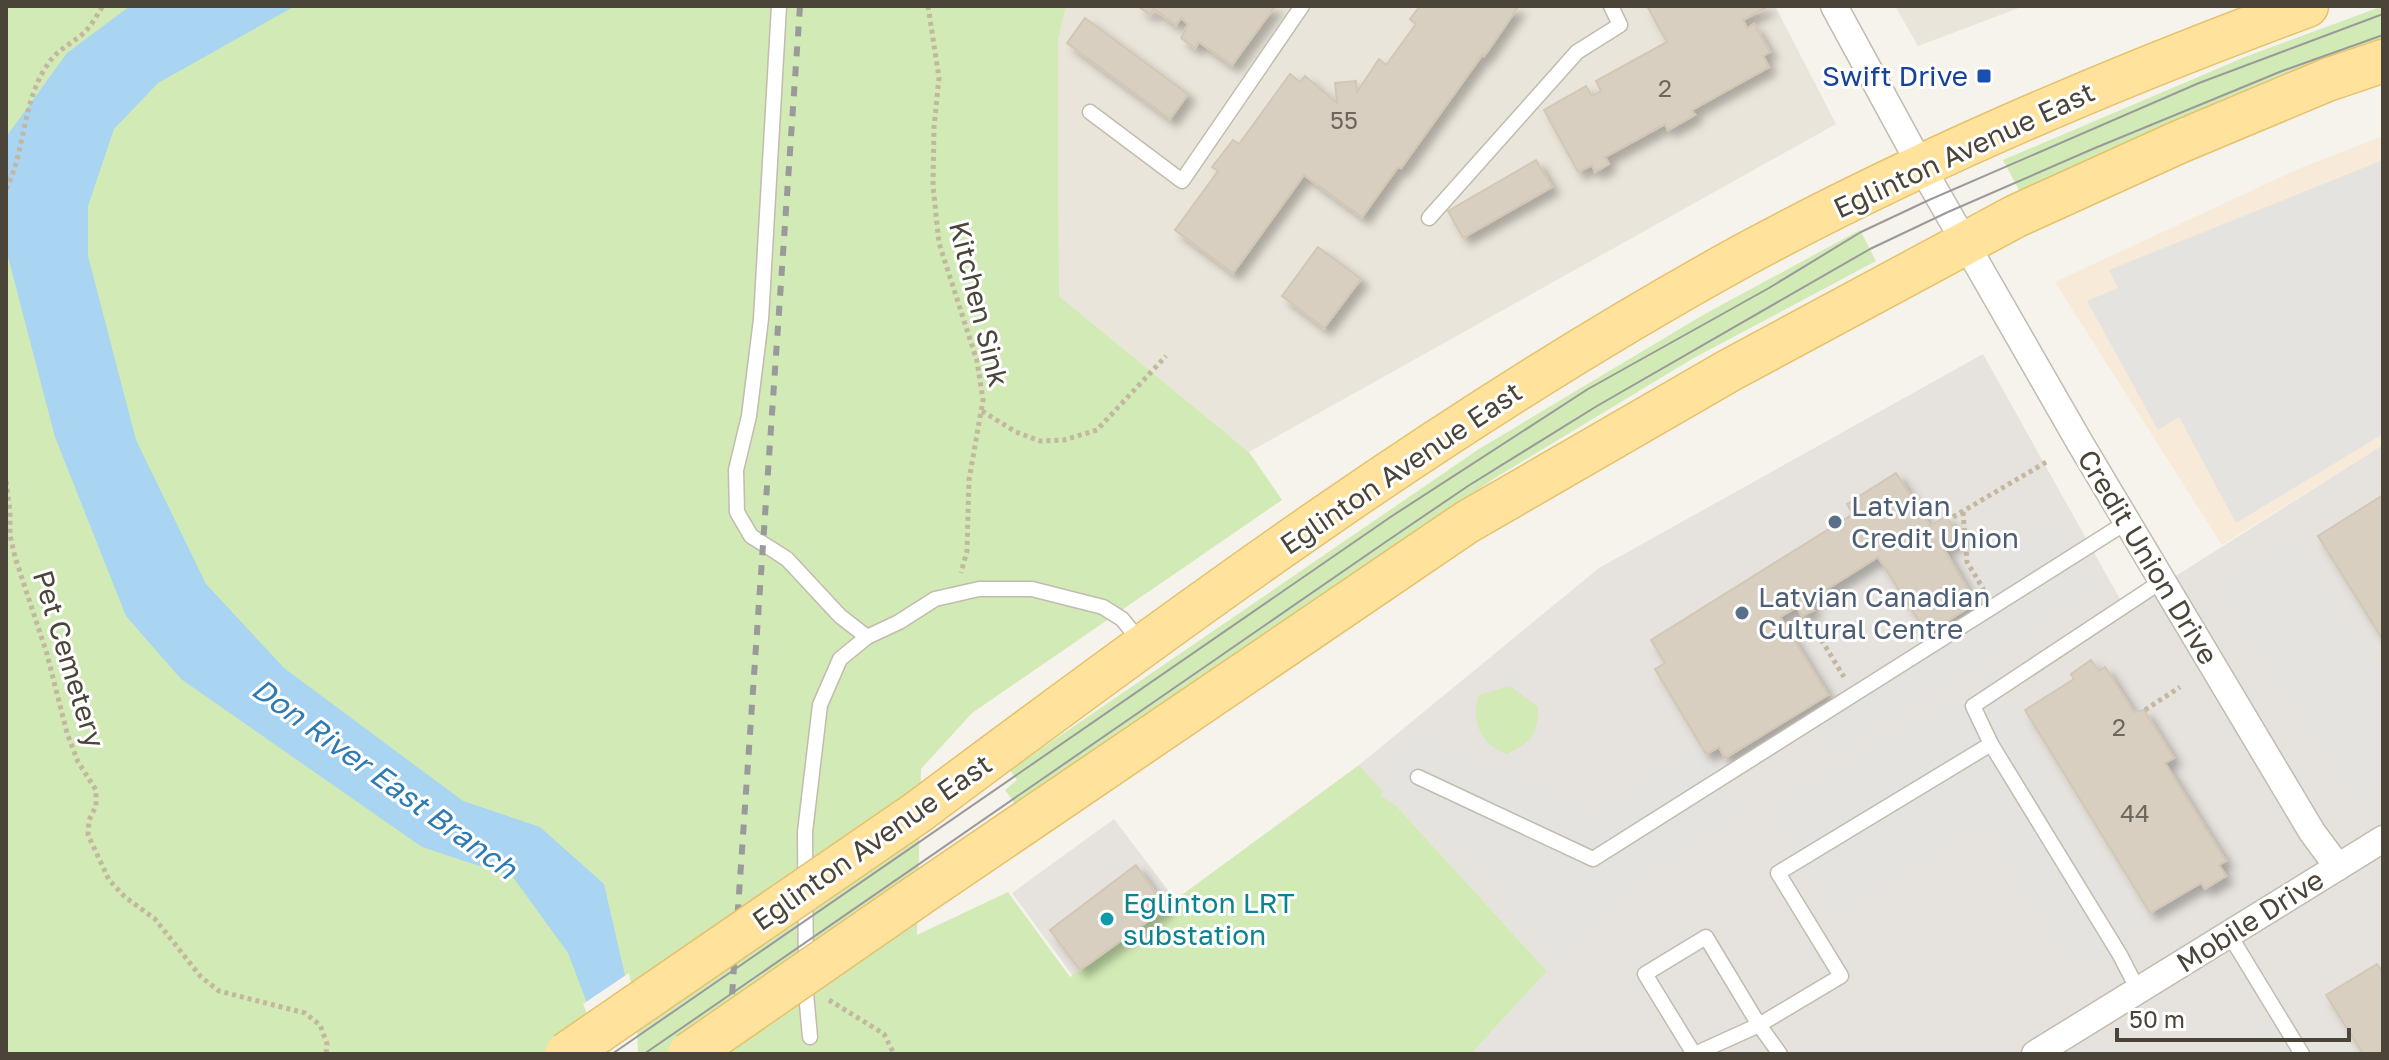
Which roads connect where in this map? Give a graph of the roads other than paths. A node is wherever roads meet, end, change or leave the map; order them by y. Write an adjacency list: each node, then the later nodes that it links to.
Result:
1 (779, 6): 13 (lane)
2 (1302, 6): 7 (lane)
3 (1611, 6): 9 (lane)
4 (1834, 6): 8 (street)
5 (2307, 6): 8 (main road, Eglinton Avenue East)
6 (2383, 61): 10 (main road)
7 (1090, 112)
8 (1921, 166): 10 (street); 14 (main road, Eglinton Avenue East)
9 (1429, 218)
10 (1966, 243): 11 (street, Credit Union Drive); 24 (main road, bridge)
11 (2127, 522): 12 (street, Credit Union Drive); 16 (lane)
12 (2162, 581): 15 (lane); 18 (street, Credit Union Drive)
13 (867, 637): 14 (lane); 22 (lane)
14 (1143, 644): 23 (main road, Eglinton Avenue East, bridge)
15 (1991, 744): 20 (lane); 21 (lane)
16 (1418, 777)
17 (2383, 839): 18 (street, Mobile Drive)
18 (2338, 867): 19 (street, Mobile Drive)
19 (2229, 934): 20 (street, Mobile Drive); 28 (lane)
20 (2138, 990): 27 (street, Mobile Drive)
21 (1759, 1025): 25 (lane); 25 (lane); 26 (lane)
22 (810, 1037)
23 (566, 1054)
24 (689, 1054)
25 (1694, 1054)
26 (1780, 1054)
27 (2035, 1054)
28 (2302, 1054)

